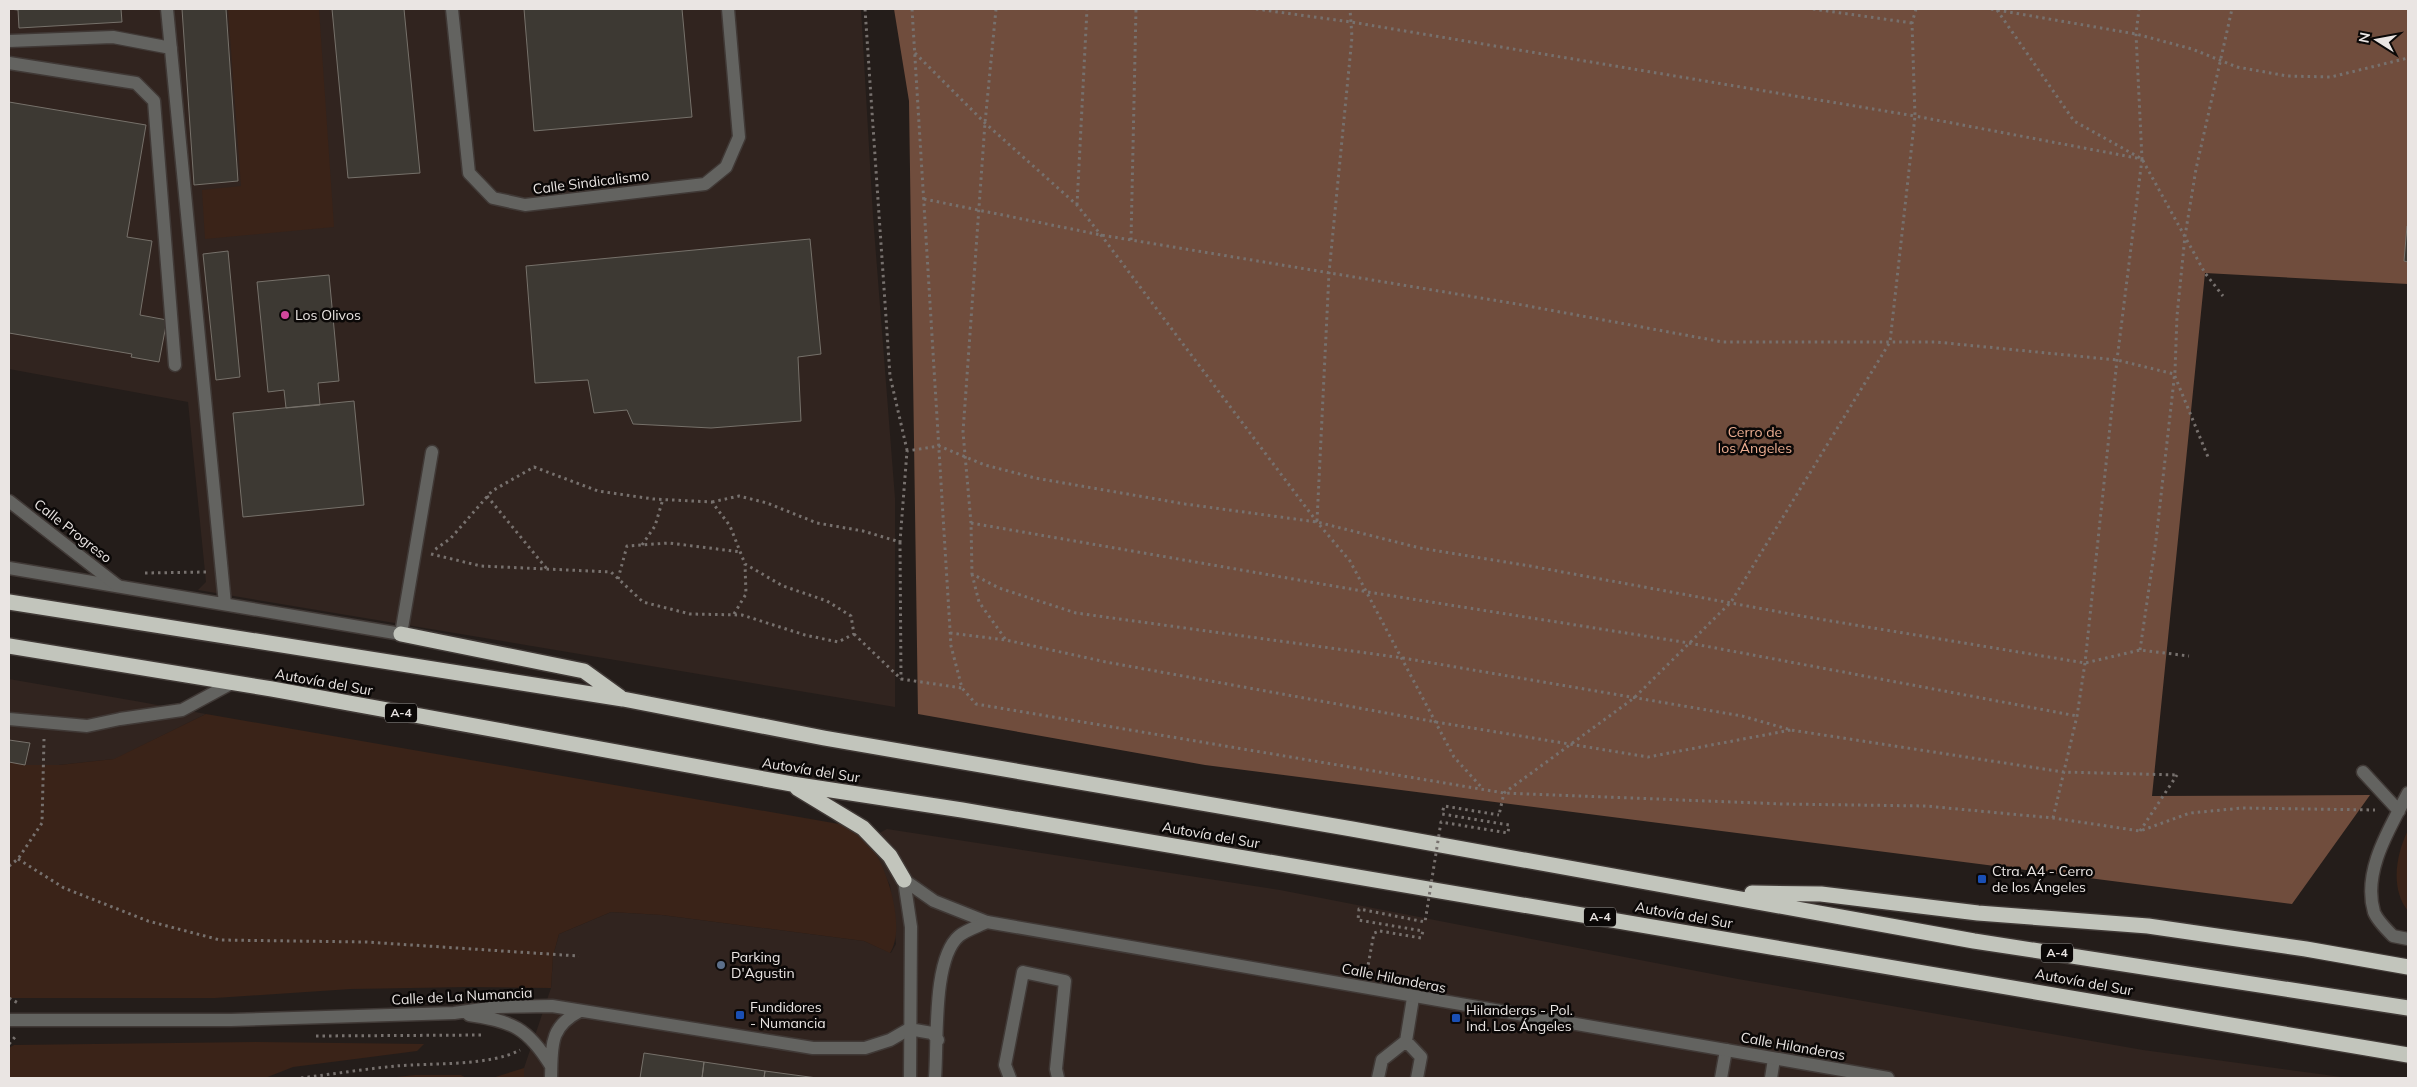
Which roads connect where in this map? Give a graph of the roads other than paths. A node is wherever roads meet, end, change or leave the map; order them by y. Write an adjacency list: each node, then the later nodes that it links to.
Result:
1 (167, 9): 5 (street)
2 (452, 9): 3 (street, Calle Sindicalismo)
3 (728, 9)
4 (9, 41): 5 (street)
5 (171, 48): 13 (street)
6 (9, 63): 7 (street)
7 (175, 365)
8 (432, 452): 14 (street)
9 (9, 501): 11 (street, Calle Progreso)
10 (9, 568): 11 (street)
11 (118, 586): 13 (street)
12 (9, 602): 17 (highway, Autovía del Sur / A-4)
13 (226, 604): 14 (street)
14 (401, 634): 17 (highway)
15 (9, 646): 16 (highway, Autovía del Sur / A-4)
16 (232, 683): 18 (street); 20 (highway, Autovía del Sur / A-4)
17 (623, 699): 24 (highway, Autovía del Sur / A-4)
18 (9, 720)
19 (2363, 772): 22 (street)
20 (792, 784): 23 (highway); 37 (highway, Autovía del Sur / A-4)
21 (2408, 793): 22 (street)
22 (2399, 811): 26 (street)
23 (904, 880): 25 (street, Calle Hilanderas); 33 (street)
24 (1707, 892): 27 (highway); 29 (highway, Autovía del Sur / A-4)
25 (987, 922): 28 (street, Calle Hilanderas); 34 (street)
26 (2408, 939)
27 (2408, 967)
28 (1414, 998): 35 (street); 36 (street, Calle Hilanderas)
29 (2408, 1008)
30 (580, 1011): 31 (street, Calle de La Numancia); 33 (street, Calle de La Numancia); 39 (street)
31 (454, 1013): 32 (street, Calle de La Numancia); 39 (street)
32 (9, 1020)
33 (909, 1029): 34 (street); 40 (street)
34 (938, 1040): 41 (street)
35 (1406, 1041): 44 (street); 45 (street)
36 (1726, 1050): 38 (street, Calle Hilanderas); 46 (street)
37 (2408, 1055)
38 (1774, 1059): 47 (street); 48 (street, Calle Hilanderas)
39 (551, 1072)
40 (910, 1078)
41 (935, 1078)
42 (1010, 1078): 43 (street)
43 (1058, 1078)
44 (1378, 1078)
45 (1417, 1078)
46 (1721, 1078)
47 (1771, 1078)
48 (1888, 1078)

